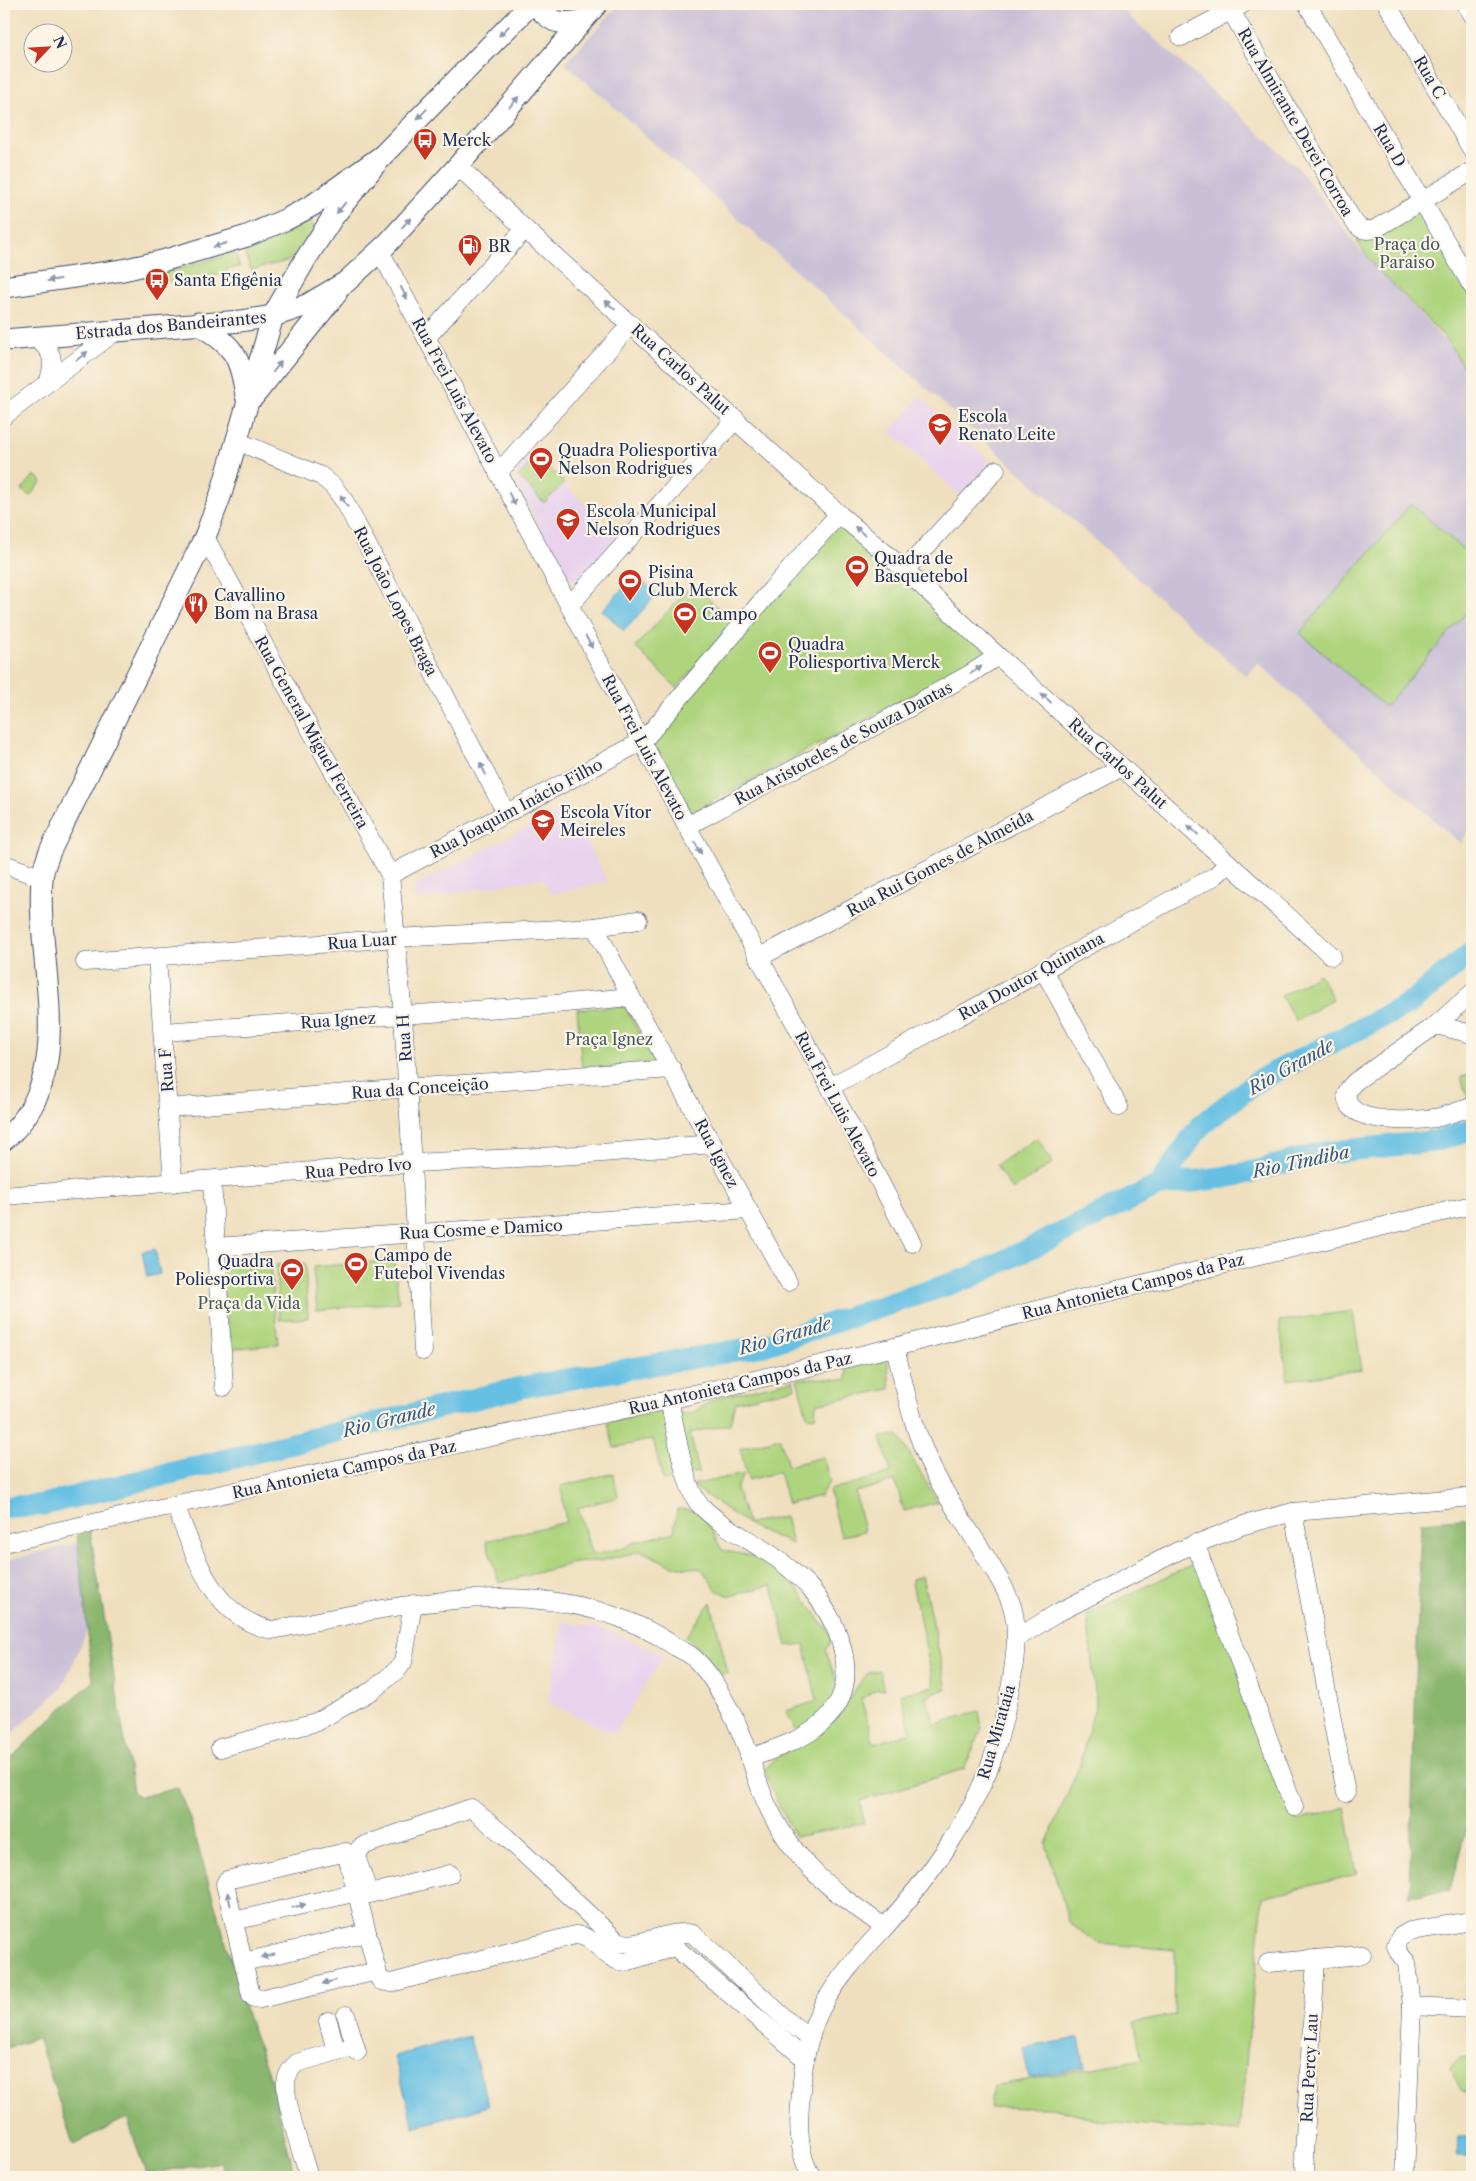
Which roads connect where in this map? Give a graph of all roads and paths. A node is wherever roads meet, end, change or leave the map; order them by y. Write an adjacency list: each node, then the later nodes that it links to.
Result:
1 (531, 4): 12 (main road, one-way to 12)
2 (535, 4): 9 (main road)
3 (597, 4): 9 (main road, Estrada dos Bandeirantes)
4 (1307, 4): 15 (street, Rua D)
5 (1387, 4): 11 (street, Rua C)
6 (1466, 4): 8 (street)
7 (1237, 7): 10 (street); 15 (street, Rua Almirante Derei Corroa)
8 (1472, 14)
9 (580, 21): 13 (main road, Estrada dos Bandeirantes, one-way to 9)
10 (1181, 37)
11 (1472, 150)
12 (382, 156): 20 (main road, one-way to 20); 21 (main road, one-way to 21)
13 (458, 166): 16 (street, Rua Carlos Palut); 17 (main road, Estrada dos Bandeirantes, one-way to 13)
14 (1472, 171): 15 (street)
15 (1422, 200): 19 (street, Rua D)
16 (525, 229): 23 (street, Rua Carlos Palut, one-way to 16); 25 (street)
17 (380, 251): 18 (main road, Estrada dos Bandeirantes); 25 (street, Rua Frei Luis Alevato, one-way to 25)
18 (346, 282): 21 (main road, Estrada dos Bandeirantes); 29 (main road, one-way to 18)
19 (1472, 286)
20 (4, 287)
21 (273, 316): 22 (main road, Estrada dos Bandeirantes); 29 (main road)
22 (198, 323): 24 (main road, Estrada dos Bandeirantes); 29 (main road)
23 (631, 324): 31 (street, Rua Carlos Palut); 34 (street)
24 (116, 331): 26 (main road, Estrada dos Bandeirantes); 28 (street, one-way to 24)
25 (427, 337): 34 (street, Rua Frei Luis Alevato)
26 (35, 338): 27 (main road, Estrada dos Bandeirantes); 28 (street)
27 (4, 340)
28 (48, 382): 30 (street)
29 (247, 405): 32 (main road)
30 (4, 416)
31 (736, 419): 35 (street, Rua Carlos Palut); 38 (street)
32 (237, 441): 36 (main road); 42 (street, Rua João Lopes Braga, one-way to 32)
33 (996, 470): 37 (street)
34 (498, 473): 38 (street, Rua Frei Luis Alevato, one-way to 38)
35 (839, 514): 37 (street, Rua Carlos Palut, one-way to 35); 40 (street)
36 (205, 537): 46 (street, Rua General Miguel Ferreira); 47 (main road)
37 (905, 570): 39 (street, Rua Carlos Palut)
38 (569, 606): 40 (street, Rua Frei Luis Alevato, one-way to 40)
39 (998, 656): 41 (street, Rua Carlos Palut, one-way to 39); 43 (street, Rua Aristoteles de Souza Dantas, one-way to 39)
40 (643, 741): 42 (street, Rua Joaquim Inácio Filho); 43 (street, Rua Frei Luis Alevato)
41 (1122, 767): 44 (street, Rua Carlos Palut, one-way to 41); 53 (street, Rua Rui Gomes de Almeida)
42 (506, 813): 46 (street, Rua Joaquim Inácio Filho)
43 (687, 826): 53 (street, Rua Frei Luis Alevato, one-way to 53)
44 (1229, 863): 51 (street, Rua Carlos Palut); 55 (street, Rua Doutor Quintana)
45 (4, 864): 47 (street)
46 (390, 875): 50 (street, Rua H)
47 (42, 878): 68 (main road)
48 (638, 920): 49 (street, Rua Luar)
49 (595, 926): 50 (street, Rua Luar); 57 (street, Rua Ignez)
50 (396, 938): 52 (street, Rua Luar); 58 (street, Rua H)
51 (1332, 956)
52 (157, 957): 54 (street, Rua Luar); 60 (street, Rua F)
53 (758, 958): 63 (street, Rua Frei Luis Alevato)
54 (85, 962)
55 (1043, 970): 63 (street, Rua Doutor Quintana); 65 (street)
56 (1472, 993): 59 (street)
57 (631, 997): 58 (street, Rua Ignez); 62 (street, Rua Ignez)
58 (402, 1015): 60 (street, Rua Ignez); 64 (street, Rua H)
59 (1436, 1025): 61 (street); 66 (street)
60 (163, 1032): 67 (street, Rua F)
61 (1472, 1034)
62 (672, 1069): 64 (street, Rua da Conceição); 69 (street, Rua Ignez)
63 (830, 1087): 77 (street, Rua Frei Luis Alevato)
64 (407, 1088): 67 (street, Rua da Conceição); 70 (street, Rua H)
65 (1119, 1107)
66 (1472, 1107)
67 (168, 1108): 72 (street, Rua F)
68 (4, 1140)
69 (713, 1144): 70 (street, Rua Pedro Ivo); 75 (street, Rua Ignez)
70 (413, 1163): 71 (street, Rua Pedro Ivo); 76 (street, Rua H)
71 (212, 1180): 72 (street, Rua Pedro Ivo); 78 (street)
72 (173, 1183): 73 (street, Rua Pedro Ivo)
73 (4, 1196)
74 (1472, 1205): 80 (street, Rua Antonieta Campos da Paz)
75 (748, 1210): 76 (street, Rua Cosme e Damico); 79 (street, Rua Ignez)
76 (415, 1233): 78 (street, Rua Cosme e Damico); 81 (street, Rua H)
77 (912, 1243)
78 (215, 1247): 82 (street)
79 (788, 1282)
80 (895, 1347): 83 (street, Rua Antonieta Campos da Paz); 90 (street, Rua Mirataia)
81 (423, 1351)
82 (224, 1387)
83 (669, 1400): 85 (street, Rua Antonieta Campos da Paz); 92 (street)
84 (1472, 1497): 86 (street)
85 (175, 1505): 87 (street, Rua Antonieta Campos da Paz); 89 (street)
86 (1293, 1512): 88 (street); 93 (street)
87 (4, 1542)
88 (1195, 1543): 90 (street); 94 (street)
89 (413, 1604): 91 (street); 92 (street)
90 (1016, 1638): 99 (street, Rua Mirataia)
91 (220, 1748)
92 (750, 1758): 99 (street)
93 (1346, 1794)
94 (1294, 1807)
95 (450, 1874): 110 (street)
96 (356, 1892): 97 (street, one-way to 96); 97 (street, one-way to 96); 100 (street)
97 (234, 1921): 103 (street)
98 (1472, 1921): 106 (street)
99 (884, 1926): 110 (street, Rua Mirataia)
100 (367, 1933): 103 (street, one-way to 103); 105 (street)
101 (1362, 1955): 102 (street)
102 (1316, 1959): 104 (street); 115 (street, Rua Percy Lau)
103 (244, 1962): 105 (street, one-way to 103)
104 (1268, 1963)
105 (377, 1971): 112 (street)
106 (1412, 2006): 107 (street); 116 (street)
107 (1472, 2009)
108 (346, 2016): 111 (street)
109 (328, 2021): 111 (street)
110 (810, 2038): 112 (street, Rua Mirataia)
111 (336, 2051): 113 (street)
112 (805, 2059): 114 (street, Rua Mirataia)
113 (309, 2177)
114 (812, 2177)
115 (1306, 2177)
116 (1405, 2177)

